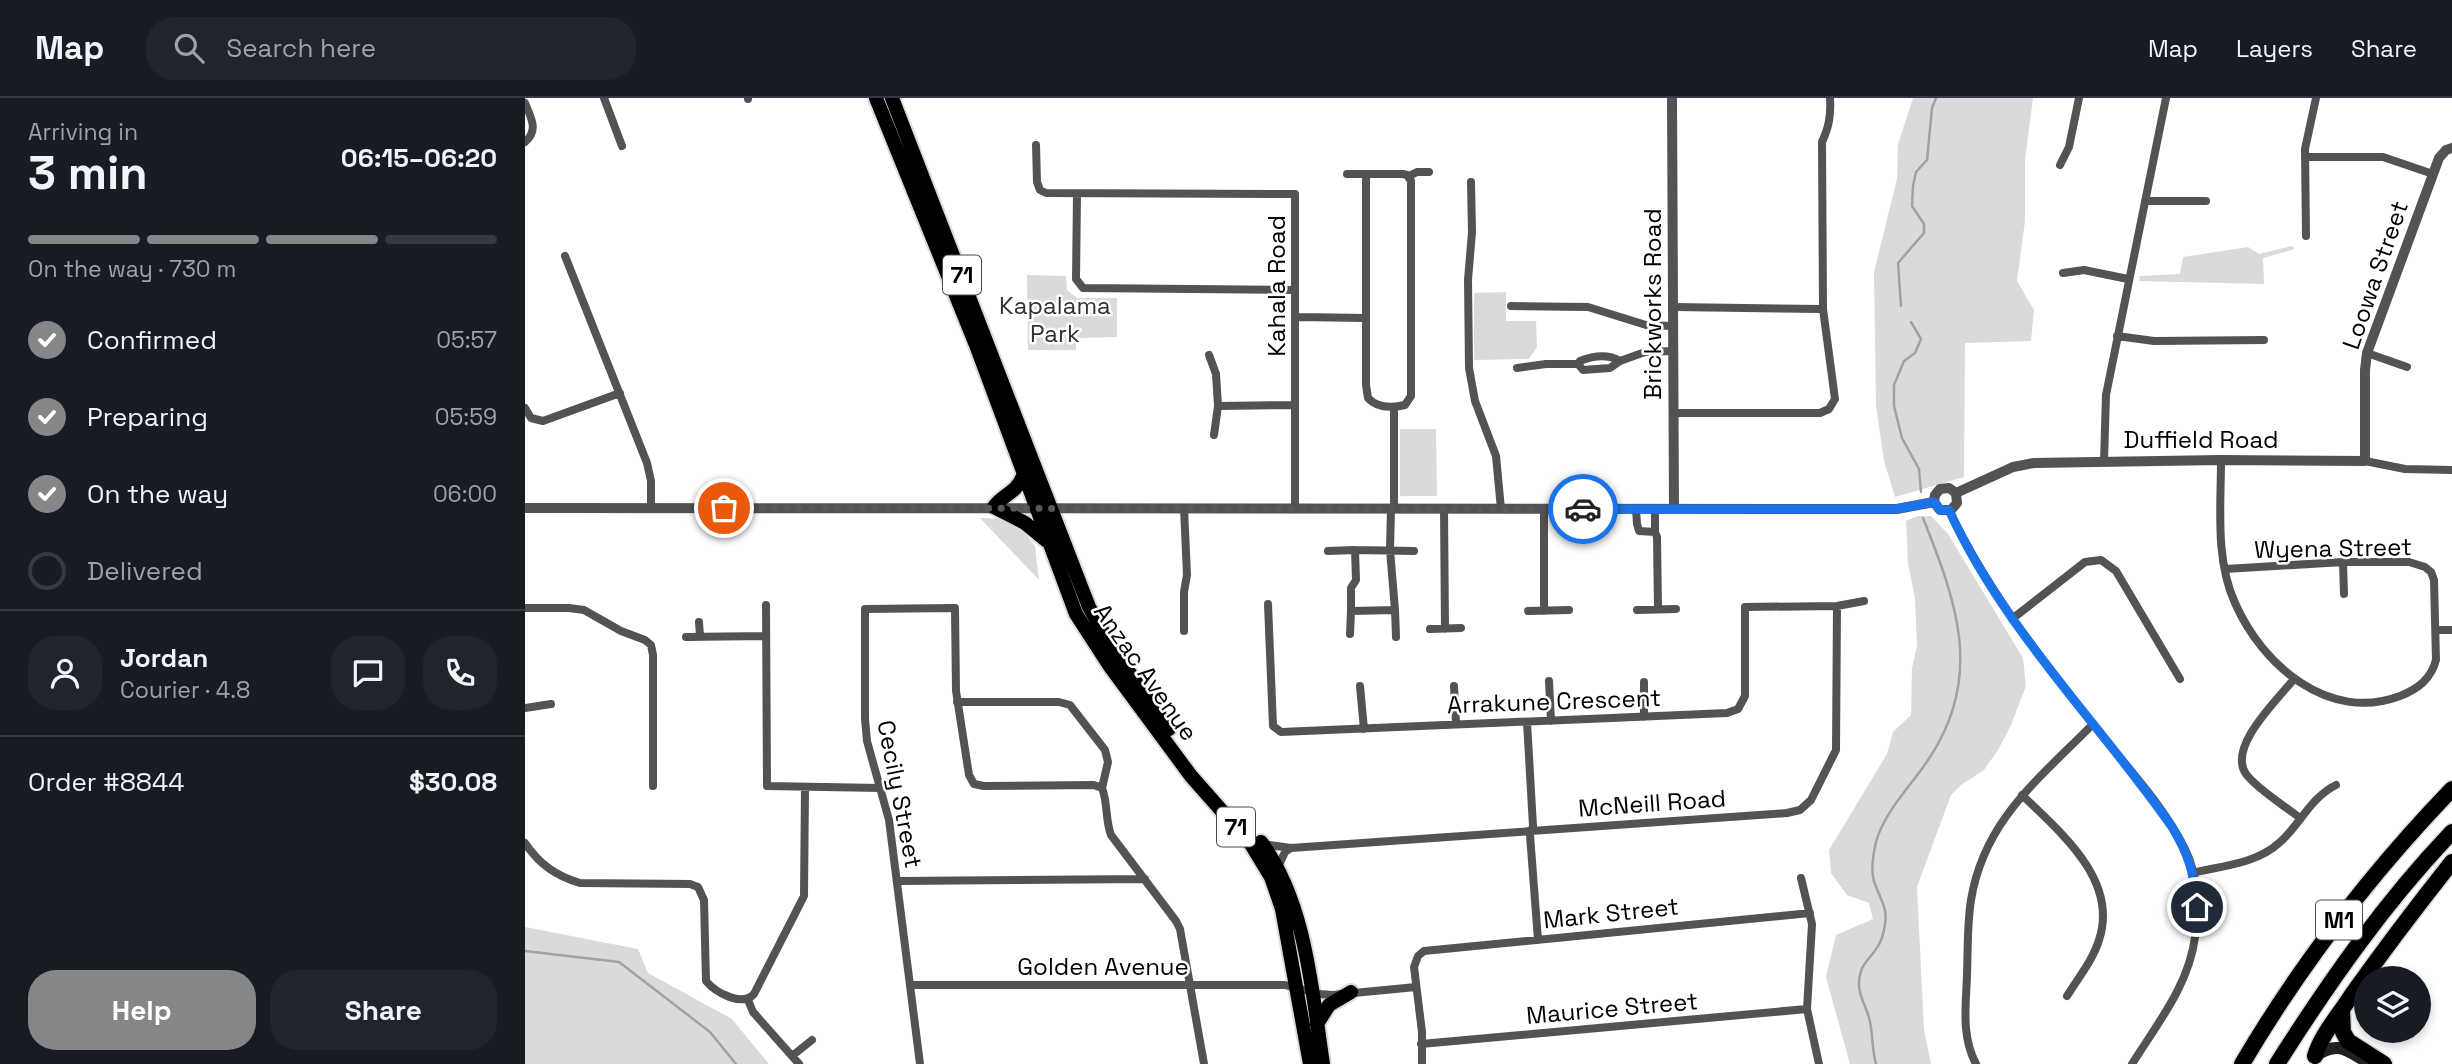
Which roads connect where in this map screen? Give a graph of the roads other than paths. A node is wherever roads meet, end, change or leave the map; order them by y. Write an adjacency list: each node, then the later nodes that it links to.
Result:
1 (604, 98): 12 (street)
2 (876, 98): 54 (highway, Anzac Avenue / 71)
3 (892, 98): 61 (highway, Anzac Avenue / 71)
4 (1672, 98): 31 (street, Brickworks Road)
5 (1830, 98): 32 (street)
6 (2079, 98): 15 (street)
7 (2166, 98): 23 (street)
8 (2316, 98): 14 (street)
9 (525, 103): 10 (street)
10 (525, 142)
11 (1036, 145): 22 (street, Kahala Road)
12 (622, 146)
13 (2449, 149): 19 (street, Loowa Street)
14 (2305, 157): 19 (street); 25 (street)
15 (2060, 165)
16 (1429, 172): 20 (street)
17 (1346, 174): 18 (street)
18 (1366, 174): 20 (street); 34 (street)
19 (2433, 174): 38 (street, Loowa Street)
20 (1409, 176): 46 (street)
21 (1471, 182): 66 (street)
22 (1077, 194): 29 (street); 29 (street, Kahala Road)
23 (2145, 201): 24 (street); 28 (street)
24 (2206, 201)
25 (2306, 236)
26 (565, 256): 43 (street)
27 (2063, 273): 28 (street)
28 (2128, 279): 36 (street)
29 (1296, 290): 33 (street, Kahala Road)
30 (1511, 306): 35 (street)
31 (1673, 307): 32 (street); 35 (street, Brickworks Road)
32 (1823, 309): 48 (street)
33 (1296, 317): 34 (street); 44 (street, Kahala Road)
34 (1366, 318): 46 (street)
35 (1673, 326): 39 (street, Brickworks Road)
36 (2117, 335): 37 (street); 51 (street)
37 (2264, 340)
38 (2367, 353): 41 (street); 52 (street, Loowa Street)
39 (1673, 354): 42 (street); 48 (street, Brickworks Road)
40 (1209, 355): 45 (street)
41 (2407, 366)
42 (1517, 368)
43 (619, 393): 47 (street); 58 (street)
44 (1295, 405): 45 (street); 63 (street, Kahala Road)
45 (1222, 406): 49 (street)
46 (1394, 407): 64 (street)
47 (525, 408)
48 (1673, 413): 70 (street, Brickworks Road)
49 (1214, 435)
50 (2221, 460): 51 (street, Duffield Road); 52 (street, Duffield Road); 79 (street, Wyena Street)
51 (2105, 461): 55 (street, Duffield Road)
52 (2365, 461): 53 (street, Duffield Road)
53 (2452, 470)
54 (1023, 476): 59 (highway); 60 (highway, Anzac Avenue / 71)
55 (1956, 493): 56 (street); 71 (street)
56 (1934, 502): 70 (street); 71 (street)
57 (525, 508): 58 (street)
58 (651, 508): 59 (street)
59 (994, 508): 60 (street); 73 (highway)
60 (1035, 508): 61 (street); 73 (highway, Anzac Avenue / 71)
61 (1051, 508): 62 (street); 133 (highway, Anzac Avenue / 71)
62 (1184, 508): 63 (street); 101 (street)
63 (1296, 508): 64 (street)
64 (1392, 508): 65 (street); 75 (street)
65 (1444, 509): 66 (street); 98 (street)
66 (1501, 509): 67 (street)
67 (1544, 509): 68 (street); 93 (street)
68 (1636, 509): 69 (street); 72 (street)
69 (1655, 509): 70 (street); 72 (street)
70 (1674, 509)
71 (1949, 510): 94 (street)
72 (1655, 532): 86 (street)
73 (1048, 542): 146 (highway, Anzac Avenue / 71)
74 (1355, 550): 75 (street); 76 (street); 91 (street)
75 (1391, 550): 77 (street); 87 (street)
76 (1328, 551)
77 (1414, 551)
78 (2343, 562): 79 (street, Wyena Street); 80 (street); 99 (street, Wyena Street)
79 (2225, 569): 107 (street, Wyena Street)
80 (2344, 594)
81 (1864, 601): 84 (street, Arrakune Crescent)
82 (1268, 604): 121 (street, Arrakune Crescent)
83 (766, 606): 104 (street)
84 (1837, 606): 116 (street, Arrakune Crescent); 130 (street, McNeill Road)
85 (525, 608): 123 (street)
86 (1658, 609): 89 (street); 90 (street)
87 (1395, 610): 91 (street); 105 (street)
88 (1569, 610): 93 (street)
89 (1637, 610)
90 (1675, 610)
91 (1351, 611): 102 (street)
92 (1528, 611): 93 (street)
93 (1544, 611)
94 (2012, 619): 108 (street); 120 (street)
95 (699, 622): 103 (street)
96 (1461, 628): 98 (street)
97 (1430, 629): 98 (street)
98 (1445, 629)
99 (2436, 630): 100 (street); 107 (street, Wyena Street)
100 (2452, 630)
101 (1184, 631)
102 (1350, 634)
103 (700, 636): 104 (street); 106 (street)
104 (766, 636): 124 (street)
105 (1396, 636)
106 (686, 637)
107 (2294, 679): 129 (street)
108 (2181, 680)
109 (1549, 681): 117 (street)
110 (1644, 682): 116 (street)
111 (1360, 686): 121 (street)
112 (1454, 686): 119 (street)
113 (957, 702): 125 (street, Cecily Street); 126 (street); 126 (street)
114 (551, 704): 115 (street)
115 (525, 708)
116 (1644, 717): 117 (street, Arrakune Crescent)
117 (1551, 721): 118 (street, Arrakune Crescent)
118 (1527, 722): 119 (street, Arrakune Crescent); 130 (street)
119 (1456, 723): 121 (street, Arrakune Crescent)
120 (2093, 724): 128 (street); 137 (street)
121 (1364, 729)
122 (2336, 785): 129 (street)
123 (653, 786)
124 (805, 787): 125 (street); 150 (street)
125 (880, 788): 140 (street, Cecily Street)
126 (1102, 788): 139 (street)
127 (2452, 789): 167 (highway, M1)
128 (2022, 795): 149 (street); 165 (street)
129 (2300, 818): 137 (street)
130 (1531, 831): 134 (street, McNeill Road); 142 (street)
131 (2452, 832): 168 (highway, M1)
132 (525, 843): 150 (street)
133 (1262, 844): 134 (street, McNeill Road); 136 (highway, Anzac Avenue / 71)
134 (1291, 848): 136 (street)
135 (2452, 862): 152 (highway)
136 (1278, 867): 148 (highway, Anzac Avenue / 71)
137 (2192, 873): 166 (street)
138 (1801, 878): 141 (street)
139 (1145, 879): 140 (street); 144 (street)
140 (898, 881): 143 (street, Cecily Street)
141 (1810, 913): 142 (street, Mark Street); 151 (street)
142 (1538, 940): 145 (street, Mark Street)
143 (910, 985): 144 (street, Golden Avenue); 159 (street, Cecily Street)
144 (1190, 985): 146 (street, Golden Avenue); 160 (street)
145 (1416, 987): 147 (street, Golden Avenue); 155 (street)
146 (1296, 988): 148 (street, Golden Avenue); 161 (highway, Anzac Avenue / 71)
147 (1351, 992): 148 (street, Golden Avenue); 153 (highway)
148 (1311, 993): 153 (highway, Anzac Avenue / 71)
149 (2067, 996)
150 (748, 1000): 156 (street)
151 (1807, 1009): 155 (street, Maurice Street); 164 (street)
152 (2342, 1010): 157 (highway); 170 (highway)
153 (1317, 1024): 162 (highway, Anzac Avenue / 71)
154 (812, 1040): 156 (street)
155 (1421, 1044): 163 (street)
156 (792, 1056): 158 (street)
157 (2315, 1056): 169 (main road)
158 (799, 1064)
159 (920, 1064)
160 (1204, 1064)
161 (1310, 1064)
162 (1323, 1064)
163 (1422, 1064)
164 (1819, 1064)
165 (1976, 1064)
166 (2132, 1064)
167 (2242, 1064)
168 (2277, 1064)
169 (2370, 1064)
170 (2384, 1064)

